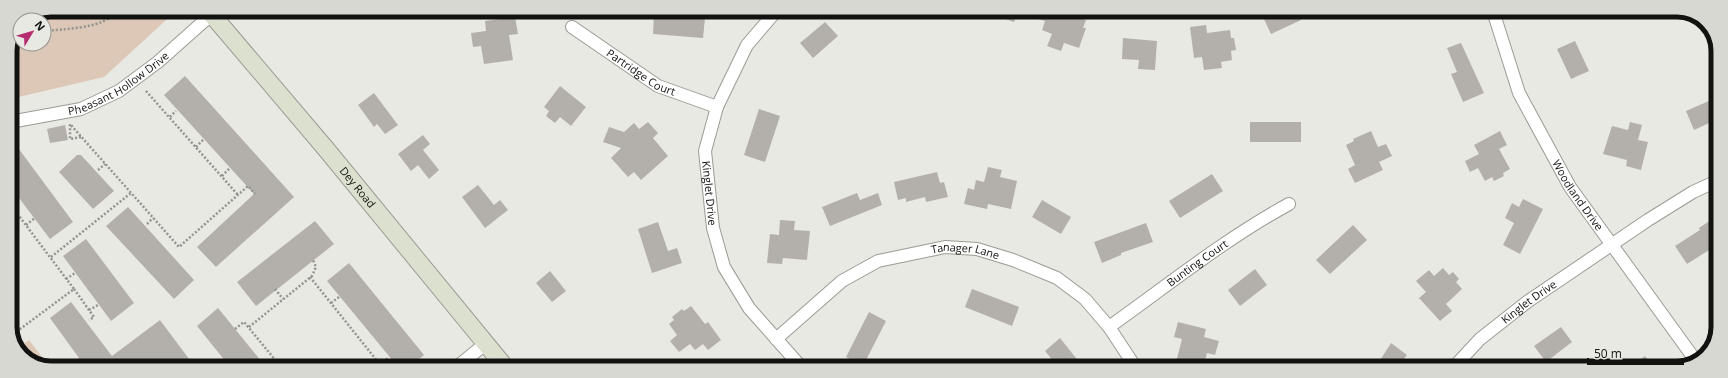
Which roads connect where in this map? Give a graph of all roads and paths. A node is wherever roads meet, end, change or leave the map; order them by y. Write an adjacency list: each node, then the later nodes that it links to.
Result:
1 (110, 17): 7 (path)
2 (205, 17): 12 (street, Pheasant Hollow Drive)
3 (214, 17): 49 (main road, Dey Road)
4 (771, 17): 9 (street, Kinglet Drive)
5 (1495, 17): 30 (street, Woodland Drive)
6 (572, 27): 9 (street, Partridge Court)
7 (52, 30)
8 (146, 91): 15 (path)
9 (717, 107): 48 (street, Kinglet Drive)
10 (176, 111): 11 (path)
11 (170, 117)
12 (17, 121)
13 (81, 137): 13 (path); 16 (path)
14 (204, 139): 15 (path)
15 (196, 147): 19 (path)
16 (106, 164): 18 (path); 21 (path)
17 (230, 168): 19 (path)
18 (98, 170)
19 (222, 176): 22 (path)
20 (1711, 184): 30 (street, Kinglet Drive)
21 (131, 193): 27 (path); 31 (path)
22 (238, 194): 23 (path); 27 (path)
23 (255, 194)
24 (1289, 204): 45 (street, Bunting Court)
25 (17, 213): 29 (path)
26 (35, 218): 29 (path)
27 (153, 218): 28 (path)
28 (147, 224)
29 (26, 225): 35 (path)
30 (1612, 244): 51 (street, Woodland Drive); 59 (street, Kinglet Drive)
31 (51, 257)
32 (314, 260): 34 (path)
33 (75, 273): 35 (path)
34 (310, 277): 39 (path); 40 (path)
35 (66, 279): 36 (path)
36 (74, 289): 42 (path); 47 (path)
37 (275, 289): 39 (path)
38 (339, 297): 40 (path)
39 (283, 299): 44 (path)
40 (331, 303): 53 (path)
41 (98, 305): 42 (path)
42 (89, 310): 43 (path)
43 (89, 320)
44 (249, 327): 46 (path); 52 (path)
45 (1109, 328): 48 (street, Tanager Lane); 58 (street, Tanager Lane)
46 (235, 330)
47 (17, 331)
48 (776, 339): 57 (street, Kinglet Drive)
49 (485, 344): 55 (street); 56 (main road, Dey Road)
50 (390, 357): 54 (path)
51 (1693, 357)
52 (276, 361)
53 (378, 361)
54 (384, 361)
55 (464, 361)
56 (499, 361)
57 (796, 361)
58 (1131, 361)
59 (1459, 361)

